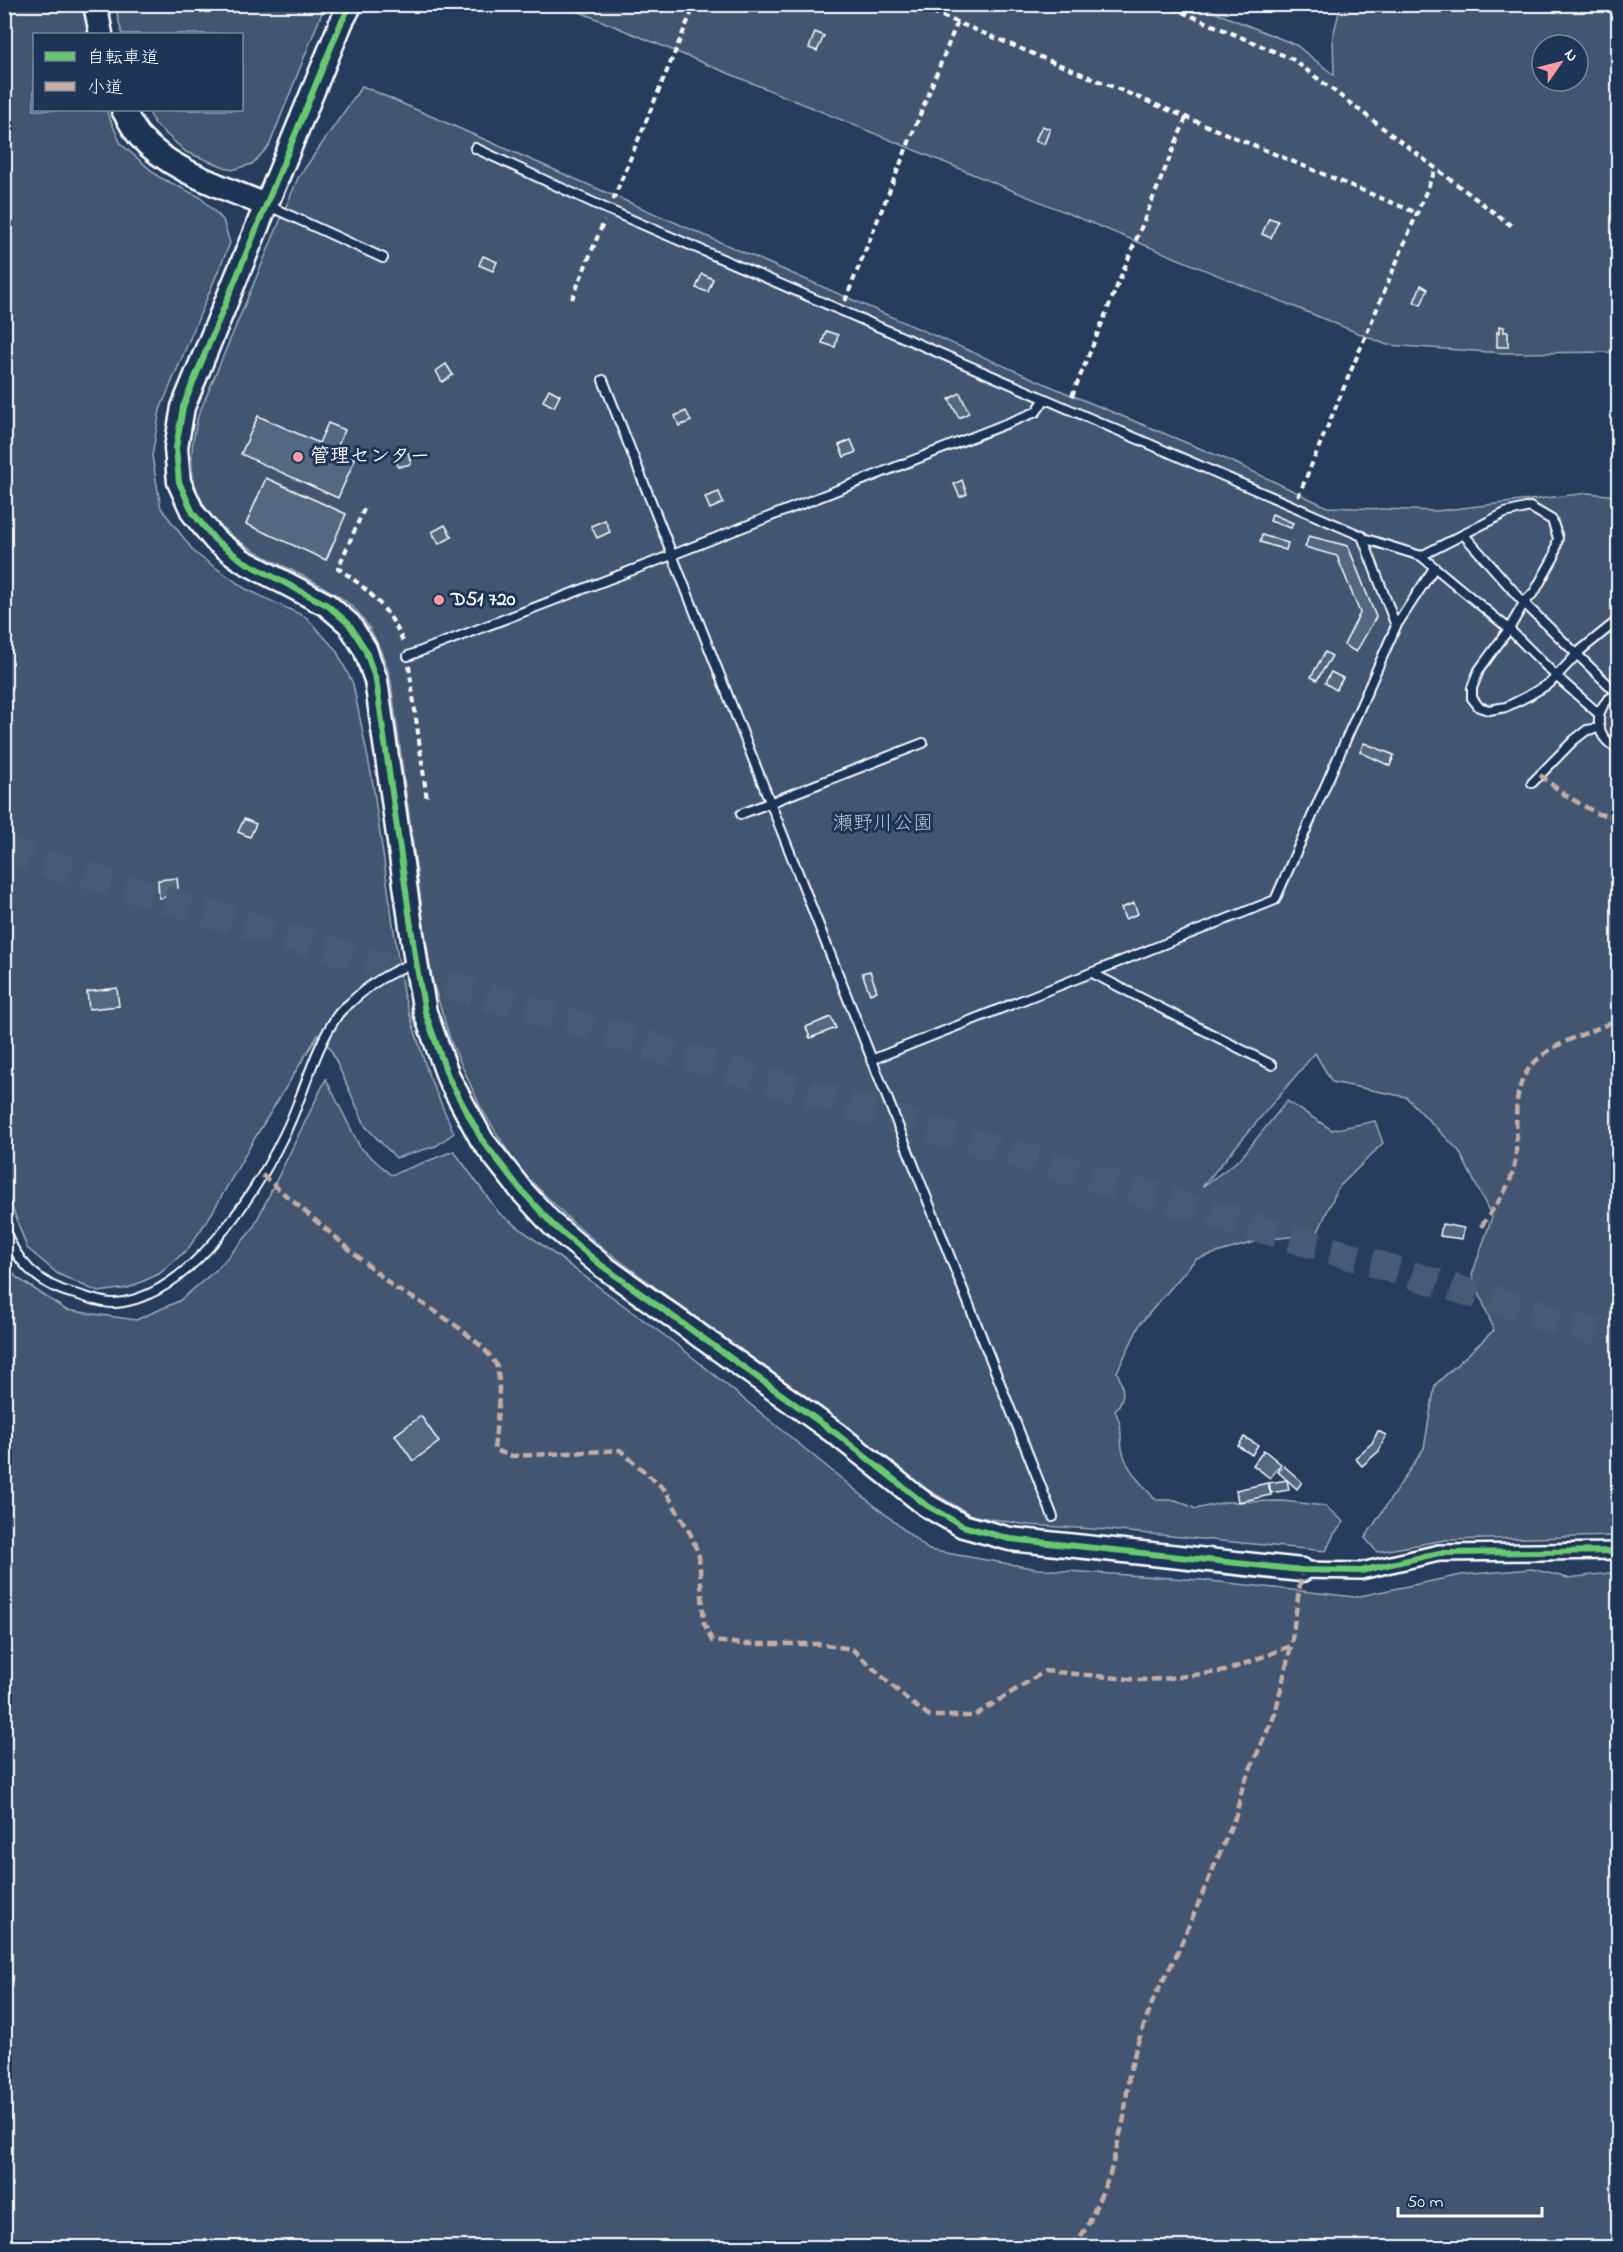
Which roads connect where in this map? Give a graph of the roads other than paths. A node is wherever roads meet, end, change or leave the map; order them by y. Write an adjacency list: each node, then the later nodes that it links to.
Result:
1 (95, 4): 3 (street)
2 (351, 4): 6 (street)
3 (101, 33)
4 (124, 111): 6 (street)
5 (475, 148): 9 (lane)
6 (265, 205): 7 (lane); 30 (street)
7 (383, 258)
8 (603, 380): 12 (lane)
9 (1045, 399): 11 (lane); 12 (lane)
10 (1464, 535): 13 (lane); 15 (lane); 15 (lane)
11 (1363, 538): 13 (lane); 17 (lane)
12 (672, 555): 20 (lane); 28 (lane)
13 (1421, 556): 14 (lane)
14 (1434, 568): 17 (lane); 18 (lane)
15 (1524, 603): 18 (lane); 19 (lane)
16 (1618, 620): 19 (lane)
17 (1396, 626): 31 (lane)
18 (1509, 629): 21 (lane); 21 (lane)
19 (1576, 655): 21 (lane); 22 (lane)
20 (408, 656)
21 (1556, 676): 23 (lane)
22 (1618, 694): 23 (lane)
23 (1599, 714): 24 (lane)
24 (1600, 728): 26 (lane); 27 (lane)
25 (923, 743): 28 (lane)
26 (1618, 748)
27 (1532, 783)
28 (769, 803): 29 (lane); 32 (lane)
29 (741, 814)
30 (416, 962): 34 (lane); 37 (street)
31 (1092, 973): 32 (lane); 33 (lane)
32 (871, 1060): 35 (lane)
33 (1272, 1065)
34 (4, 1225)
35 (1053, 1517)
36 (1618, 1551): 37 (street)
37 (1302, 1570)

